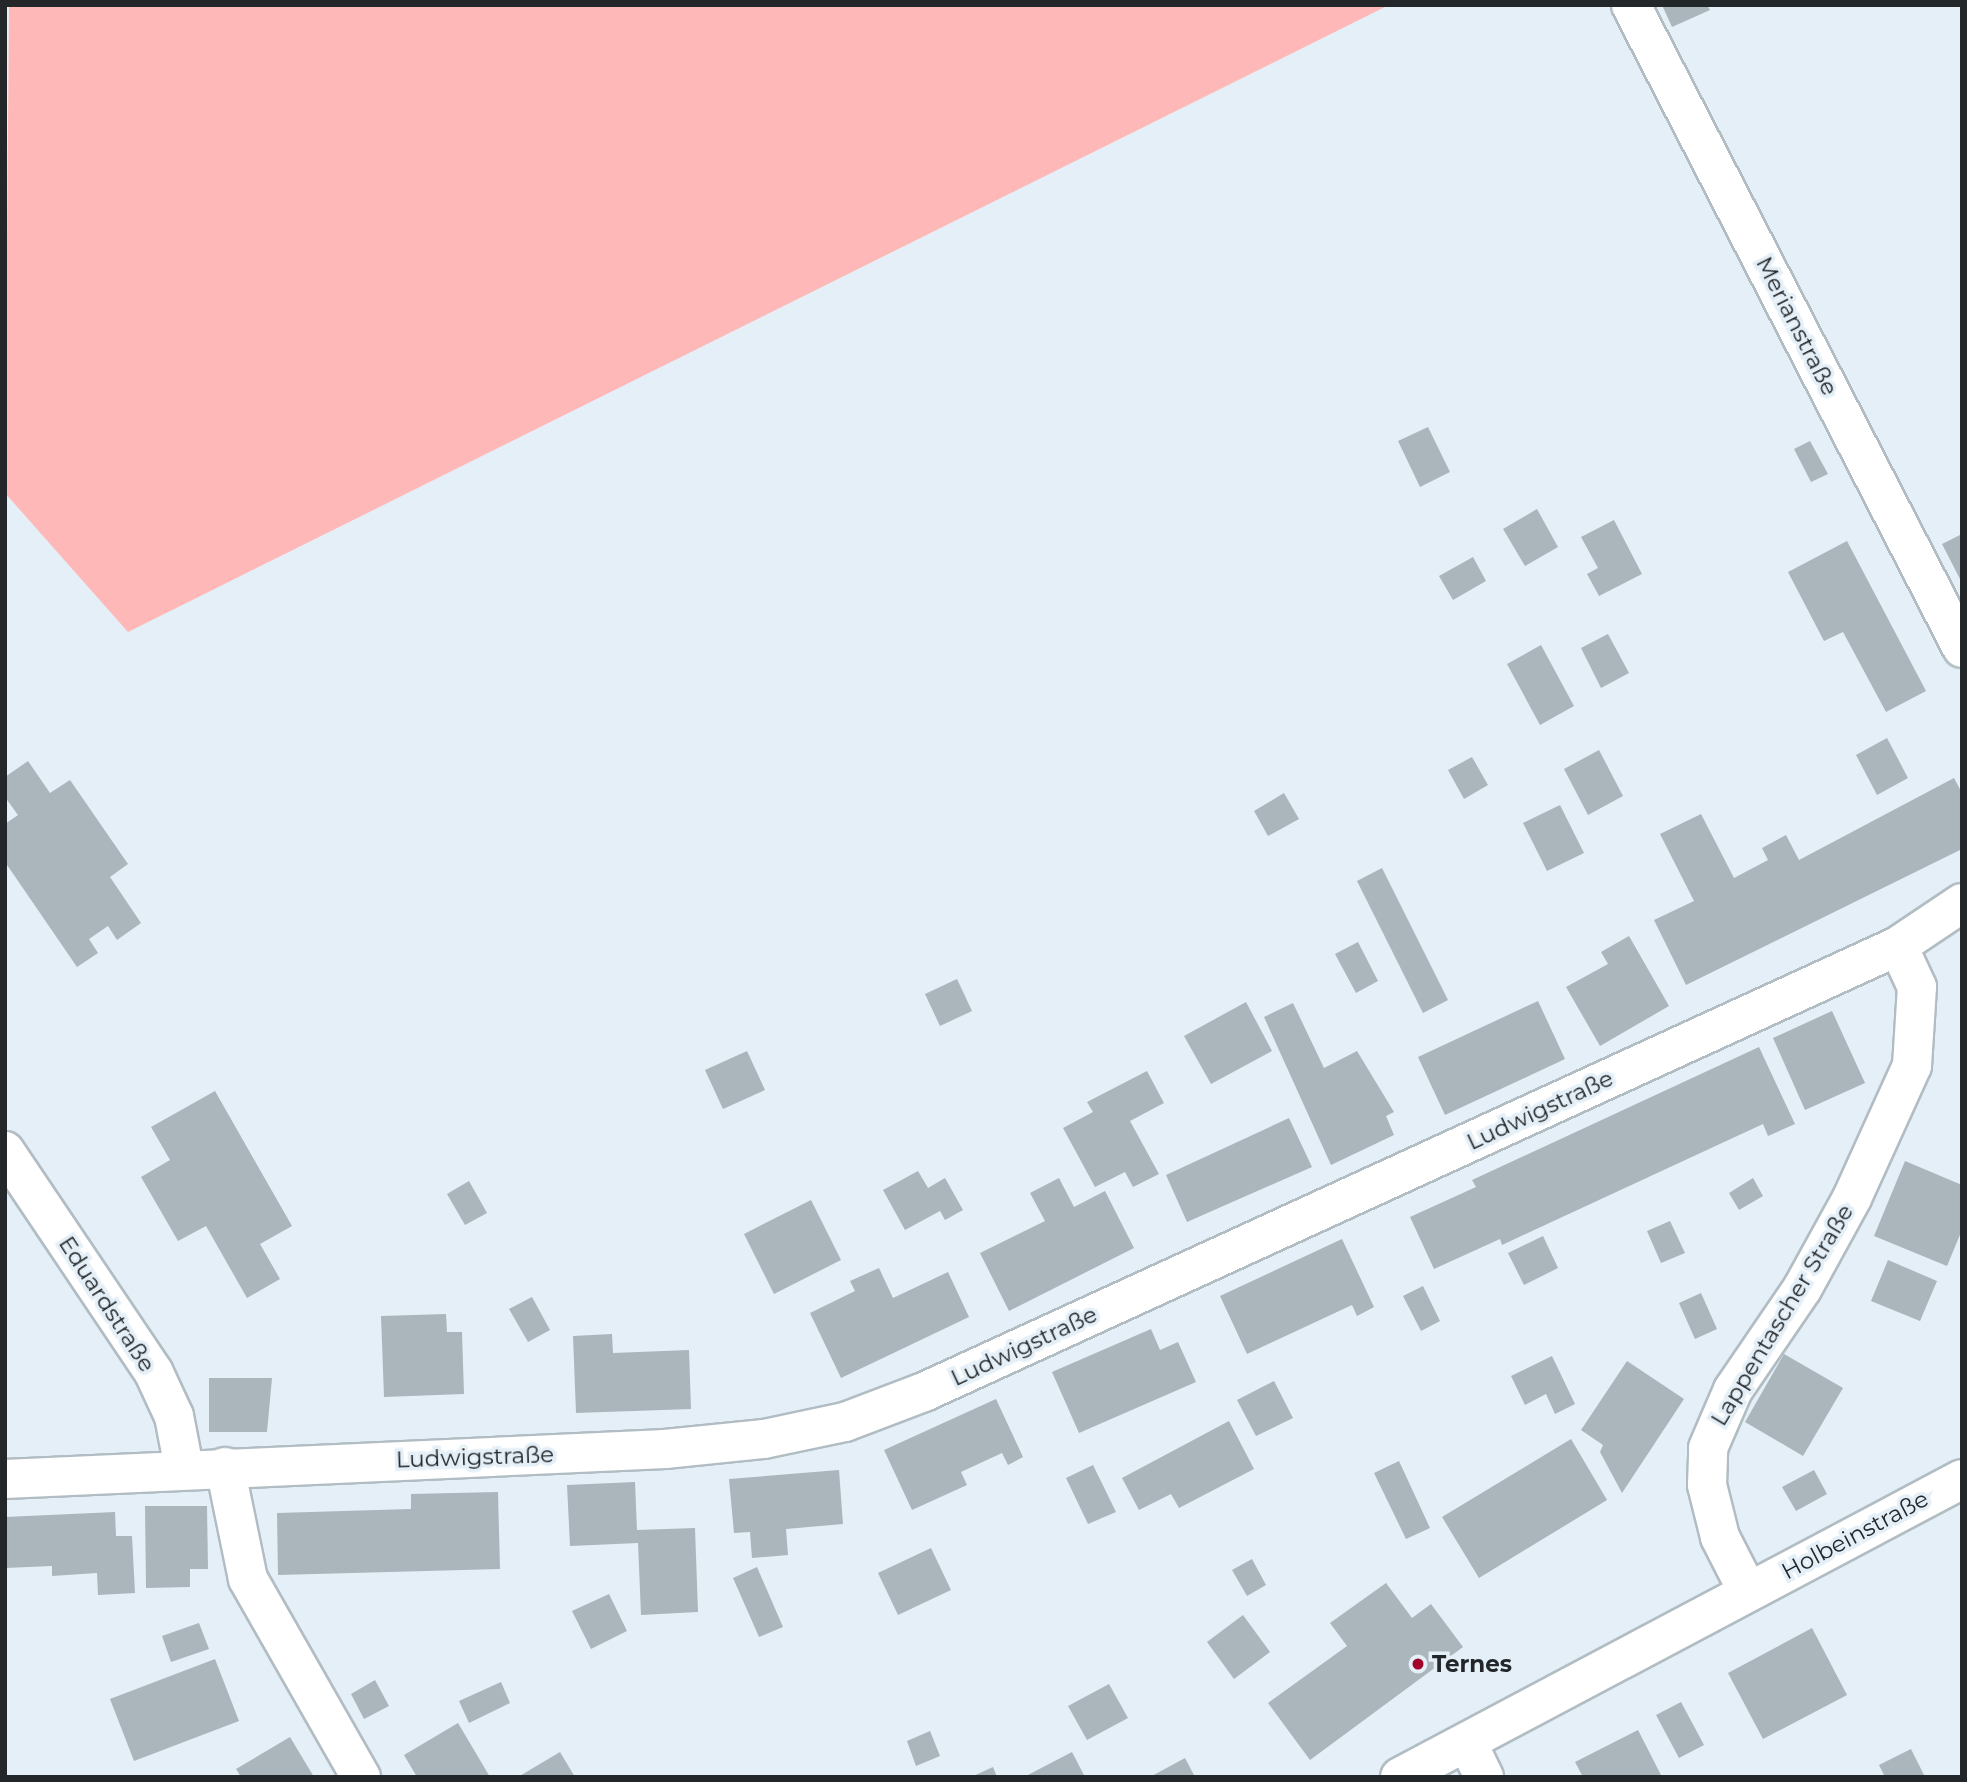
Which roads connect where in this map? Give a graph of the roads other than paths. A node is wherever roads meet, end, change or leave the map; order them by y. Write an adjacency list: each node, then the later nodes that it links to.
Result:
1 (1632, 5): 2 (street, Merianstraße)
2 (1962, 648)
3 (1962, 903): 4 (street, Ludwigstraße)
4 (1898, 946): 6 (street, Ludwigstraße); 10 (street, Lappentascher Straße)
5 (5, 1151): 7 (street, Eduardstraße)
6 (225, 1467): 7 (street, Ludwigstraße); 12 (street)
7 (184, 1468): 8 (street, Ludwigstraße)
8 (5, 1479)
9 (1962, 1479): 10 (street, Holbeinstraße)
10 (1748, 1592): 11 (street)
11 (1467, 1742): 13 (street); 14 (street)
12 (361, 1777)
13 (1400, 1777)
14 (1485, 1777)

